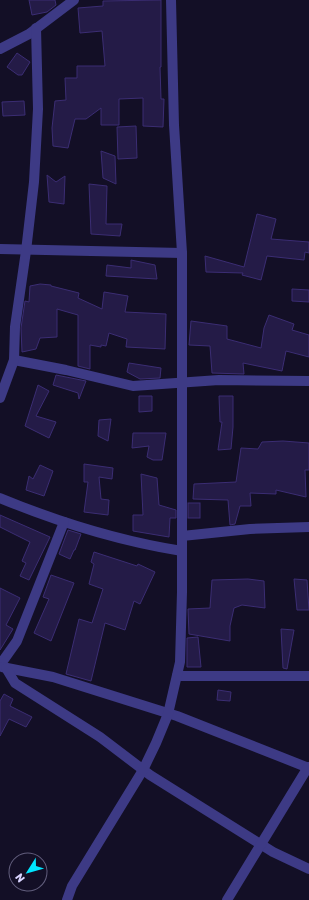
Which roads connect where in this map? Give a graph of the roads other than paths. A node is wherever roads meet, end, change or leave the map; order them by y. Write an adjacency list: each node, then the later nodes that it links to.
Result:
1 (74, 0): 3 (street)
2 (171, 0): 7 (street)
3 (36, 28): 4 (street); 6 (street)
4 (0, 49)
5 (0, 249): 6 (street)
6 (26, 251): 7 (street); 8 (street)
7 (182, 254): 10 (street)
8 (14, 360): 10 (street); 11 (street)
9 (309, 381): 10 (street)
10 (182, 382): 15 (street)
11 (0, 398)
12 (0, 498): 13 (street)
13 (64, 522): 16 (street); 17 (street)
14 (309, 527): 15 (street)
15 (182, 536): 16 (street)
16 (182, 551): 18 (street)
17 (2, 666): 20 (street); 22 (street)
18 (176, 676): 19 (street); 20 (street)
19 (309, 676)
20 (168, 714): 21 (street); 22 (street)
21 (309, 768): 23 (street)
22 (143, 770): 23 (street); 25 (street)
23 (261, 845): 24 (street); 26 (street)
24 (309, 869)
25 (67, 900)
26 (227, 900)

